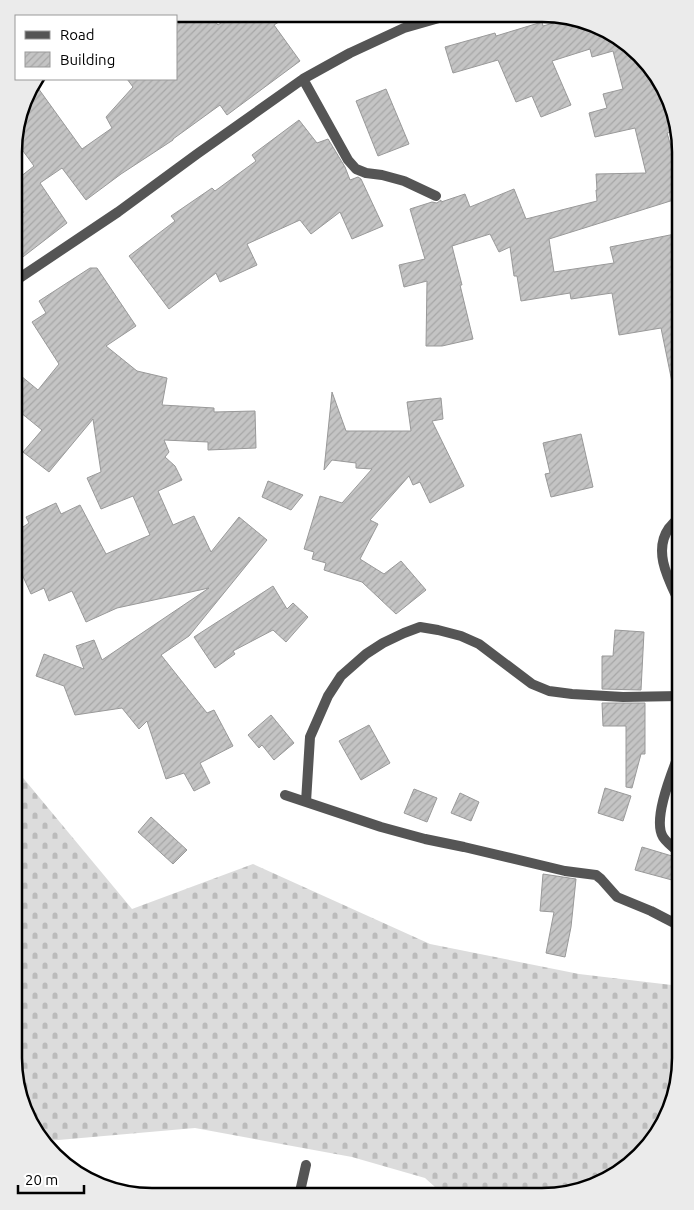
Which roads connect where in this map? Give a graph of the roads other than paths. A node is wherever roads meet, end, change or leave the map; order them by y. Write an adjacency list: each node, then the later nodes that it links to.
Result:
1 (424, 22): 2 (street)
2 (303, 79): 3 (street); 4 (street)
3 (436, 196)
4 (23, 276)
5 (672, 526): 6 (street)
6 (672, 586)
7 (671, 696): 10 (street)
8 (671, 777): 11 (street)
9 (285, 795): 10 (street)
10 (306, 802): 12 (street)
11 (671, 845)
12 (671, 922)
13 (306, 1165): 14 (street)
14 (301, 1188)

